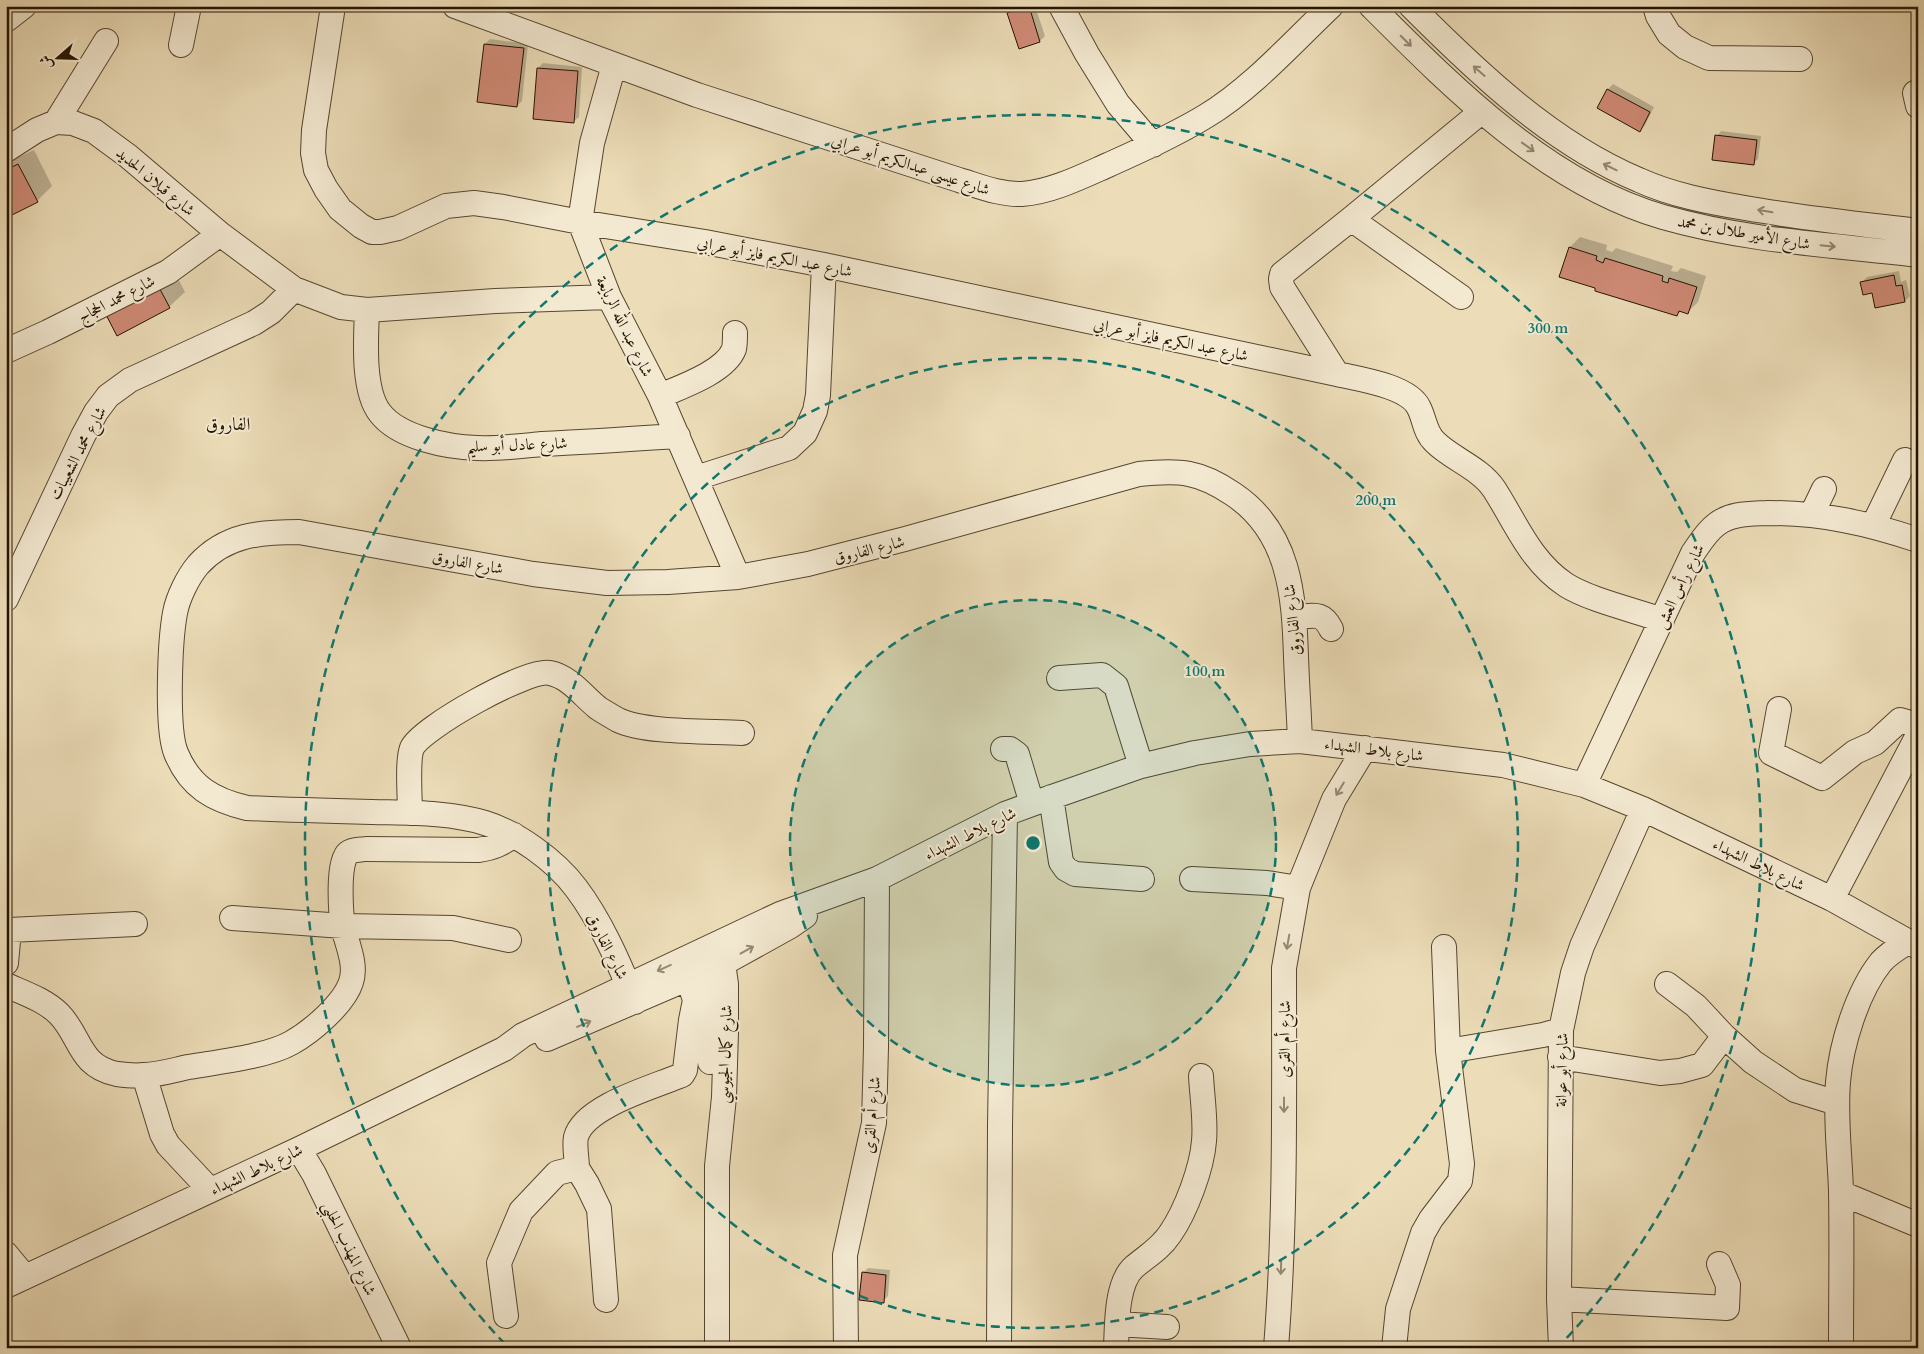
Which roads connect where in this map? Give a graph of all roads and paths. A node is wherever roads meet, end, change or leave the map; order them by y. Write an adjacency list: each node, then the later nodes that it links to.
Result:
1 (24, 6): 10 (street)
2 (189, 6): 12 (street)
3 (333, 6): 20 (street, شارع عبد الكريم فايز أبو عرابي)
4 (455, 6): 14 (street, شارع عيسى عبدالكريم أبو عرابي)
5 (1061, 6): 17 (street)
6 (1331, 6): 17 (street, شارع عيسى عبدالكريم أبو عرابي)
7 (1371, 6): 15 (street, شارع الأمير طلال بن محمد, one-way to 15)
8 (1655, 6): 13 (street)
9 (1416, 8): 21 (street, شارع الأمير طلال بن محمد, one-way to 9)
10 (6, 20)
11 (106, 41): 16 (street)
12 (181, 45)
13 (1800, 59)
14 (614, 65): 17 (street, شارع عيسى عبدالكريم أبو عرابي); 20 (street, شارع عبد الله الربايعة)
15 (1481, 112): 19 (street); 23 (street, شارع الأمير طلال بن محمد, one-way to 23)
16 (56, 122): 18 (street); 22 (street, شارع قبلان الحديد)
17 (1153, 145)
18 (6, 150)
19 (1351, 219): 27 (street); 31 (street)
20 (580, 222): 24 (street, شارع عبد الكريم فايز أبو عرابي); 26 (street, شارع عبد الله الربايعة)
21 (1918, 231)
22 (220, 234): 25 (street, شارع قبلان الحديد); 30 (street, شارع محمد الحجاج)
23 (1918, 255)
24 (824, 265): 31 (street, شارع عبد الكريم فايز أبو عرابي); 35 (street)
25 (294, 289): 28 (street); 41 (street, شارع محمد الشعيبات)
26 (609, 297): 28 (street); 32 (street, شارع عبد الله الربايعة)
27 (1461, 297)
28 (367, 310): 33 (street, شارع عادل أبو سليم)
29 (735, 333): 32 (street)
30 (6, 351)
31 (1337, 374): 43 (street, شارع عبد الكريم فايز أبو عرابي)
32 (660, 396): 33 (street, شارع عبد الله الربايعة)
33 (678, 436): 35 (street, شارع عبد الله الربايعة)
34 (1905, 460): 38 (street)
35 (696, 478): 40 (street, شارع عبد الله الربايعة)
36 (1824, 489): 37 (street)
37 (1812, 514): 38 (street, شارع رأس العش); 43 (street, شارع رأس العش)
38 (1875, 532): 39 (street, شارع رأس العش)
39 (1918, 540)
40 (738, 577): 42 (street, شارع الفاروق); 57 (street, شارع الفاروق)
41 (6, 598)
42 (1295, 617): 44 (street); 50 (street, شارع الفاروق)
43 (1662, 620): 54 (street, شارع رأس العش)
44 (1331, 629)
45 (1059, 678): 53 (street)
46 (1779, 709): 47 (street)
47 (1918, 725)
48 (742, 733): 57 (street)
49 (1918, 735): 64 (street)
50 (1300, 741): 51 (street, شارع بلاط الشهداء); 53 (street, شارع بلاط الشهداء)
51 (1365, 748): 54 (street, شارع بلاط الشهداء); 63 (street, شارع أم القرى, one-way to 63)
52 (1003, 749): 55 (street)
53 (1141, 766): 55 (street, شارع بلاط الشهداء)
54 (1584, 785): 56 (street, شارع بلاط الشهداء)
55 (1041, 800): 58 (street, شارع بلاط الشهداء); 61 (street)
56 (1643, 808): 64 (street, شارع بلاط الشهداء); 76 (street, شارع أبو عوانة)
57 (410, 812): 59 (street, شارع الفاروق)
58 (1005, 814): 60 (street, شارع بلاط الشهداء); 99 (street)
59 (514, 835): 67 (street); 75 (street, شارع الفاروق)
60 (877, 879): 71 (street, شارع بلاط الشهداء); 98 (street, شارع أم القرى)
61 (1142, 879)
62 (1192, 879): 63 (street)
63 (1298, 888): 101 (street, شارع أم القرى, one-way to 101)
64 (1832, 899): 69 (street, شارع بلاط الشهداء)
65 (232, 918): 67 (street)
66 (135, 924): 72 (street)
67 (343, 926): 68 (street); 80 (street)
68 (510, 940)
69 (1913, 945): 82 (street)
70 (1444, 947): 78 (street)
71 (707, 962): 75 (street, شارع بلاط الشهداء); 84 (street); 97 (street, شارع كمال الجيوسي)
72 (6, 963)
73 (1667, 984): 77 (street)
74 (6, 985): 80 (street)
75 (631, 993): 83 (street, شارع بلاط الشهداء)
76 (1561, 1030): 78 (street); 79 (street, شارع أبو عوانة)
77 (1724, 1036): 79 (street); 82 (street)
78 (1448, 1051): 102 (street)
79 (1560, 1057): 91 (street, شارع أبو عوانة)
80 (144, 1075): 85 (street)
81 (1200, 1076): 94 (street)
82 (1837, 1103): 86 (street)
83 (299, 1149): 85 (street, شارع بلاط الشهداء); 96 (street, شارع المهذب الحلبي)
84 (577, 1168): 92 (street); 93 (street)
85 (210, 1190): 90 (street, شارع بلاط الشهداء)
86 (1841, 1193): 87 (street); 104 (street)
87 (1918, 1225)
88 (6, 1254): 90 (street)
89 (1719, 1264): 91 (street)
90 (16, 1282)
91 (1559, 1299): 103 (street, شارع أبو عوانة)
92 (606, 1300)
93 (506, 1316)
94 (1117, 1324): 95 (street); 100 (street)
95 (1167, 1327)
96 (399, 1348)
97 (717, 1348)
98 (846, 1348)
99 (999, 1348)
100 (1116, 1348)
101 (1276, 1348)
102 (1394, 1348)
103 (1560, 1348)
104 (1841, 1348)

